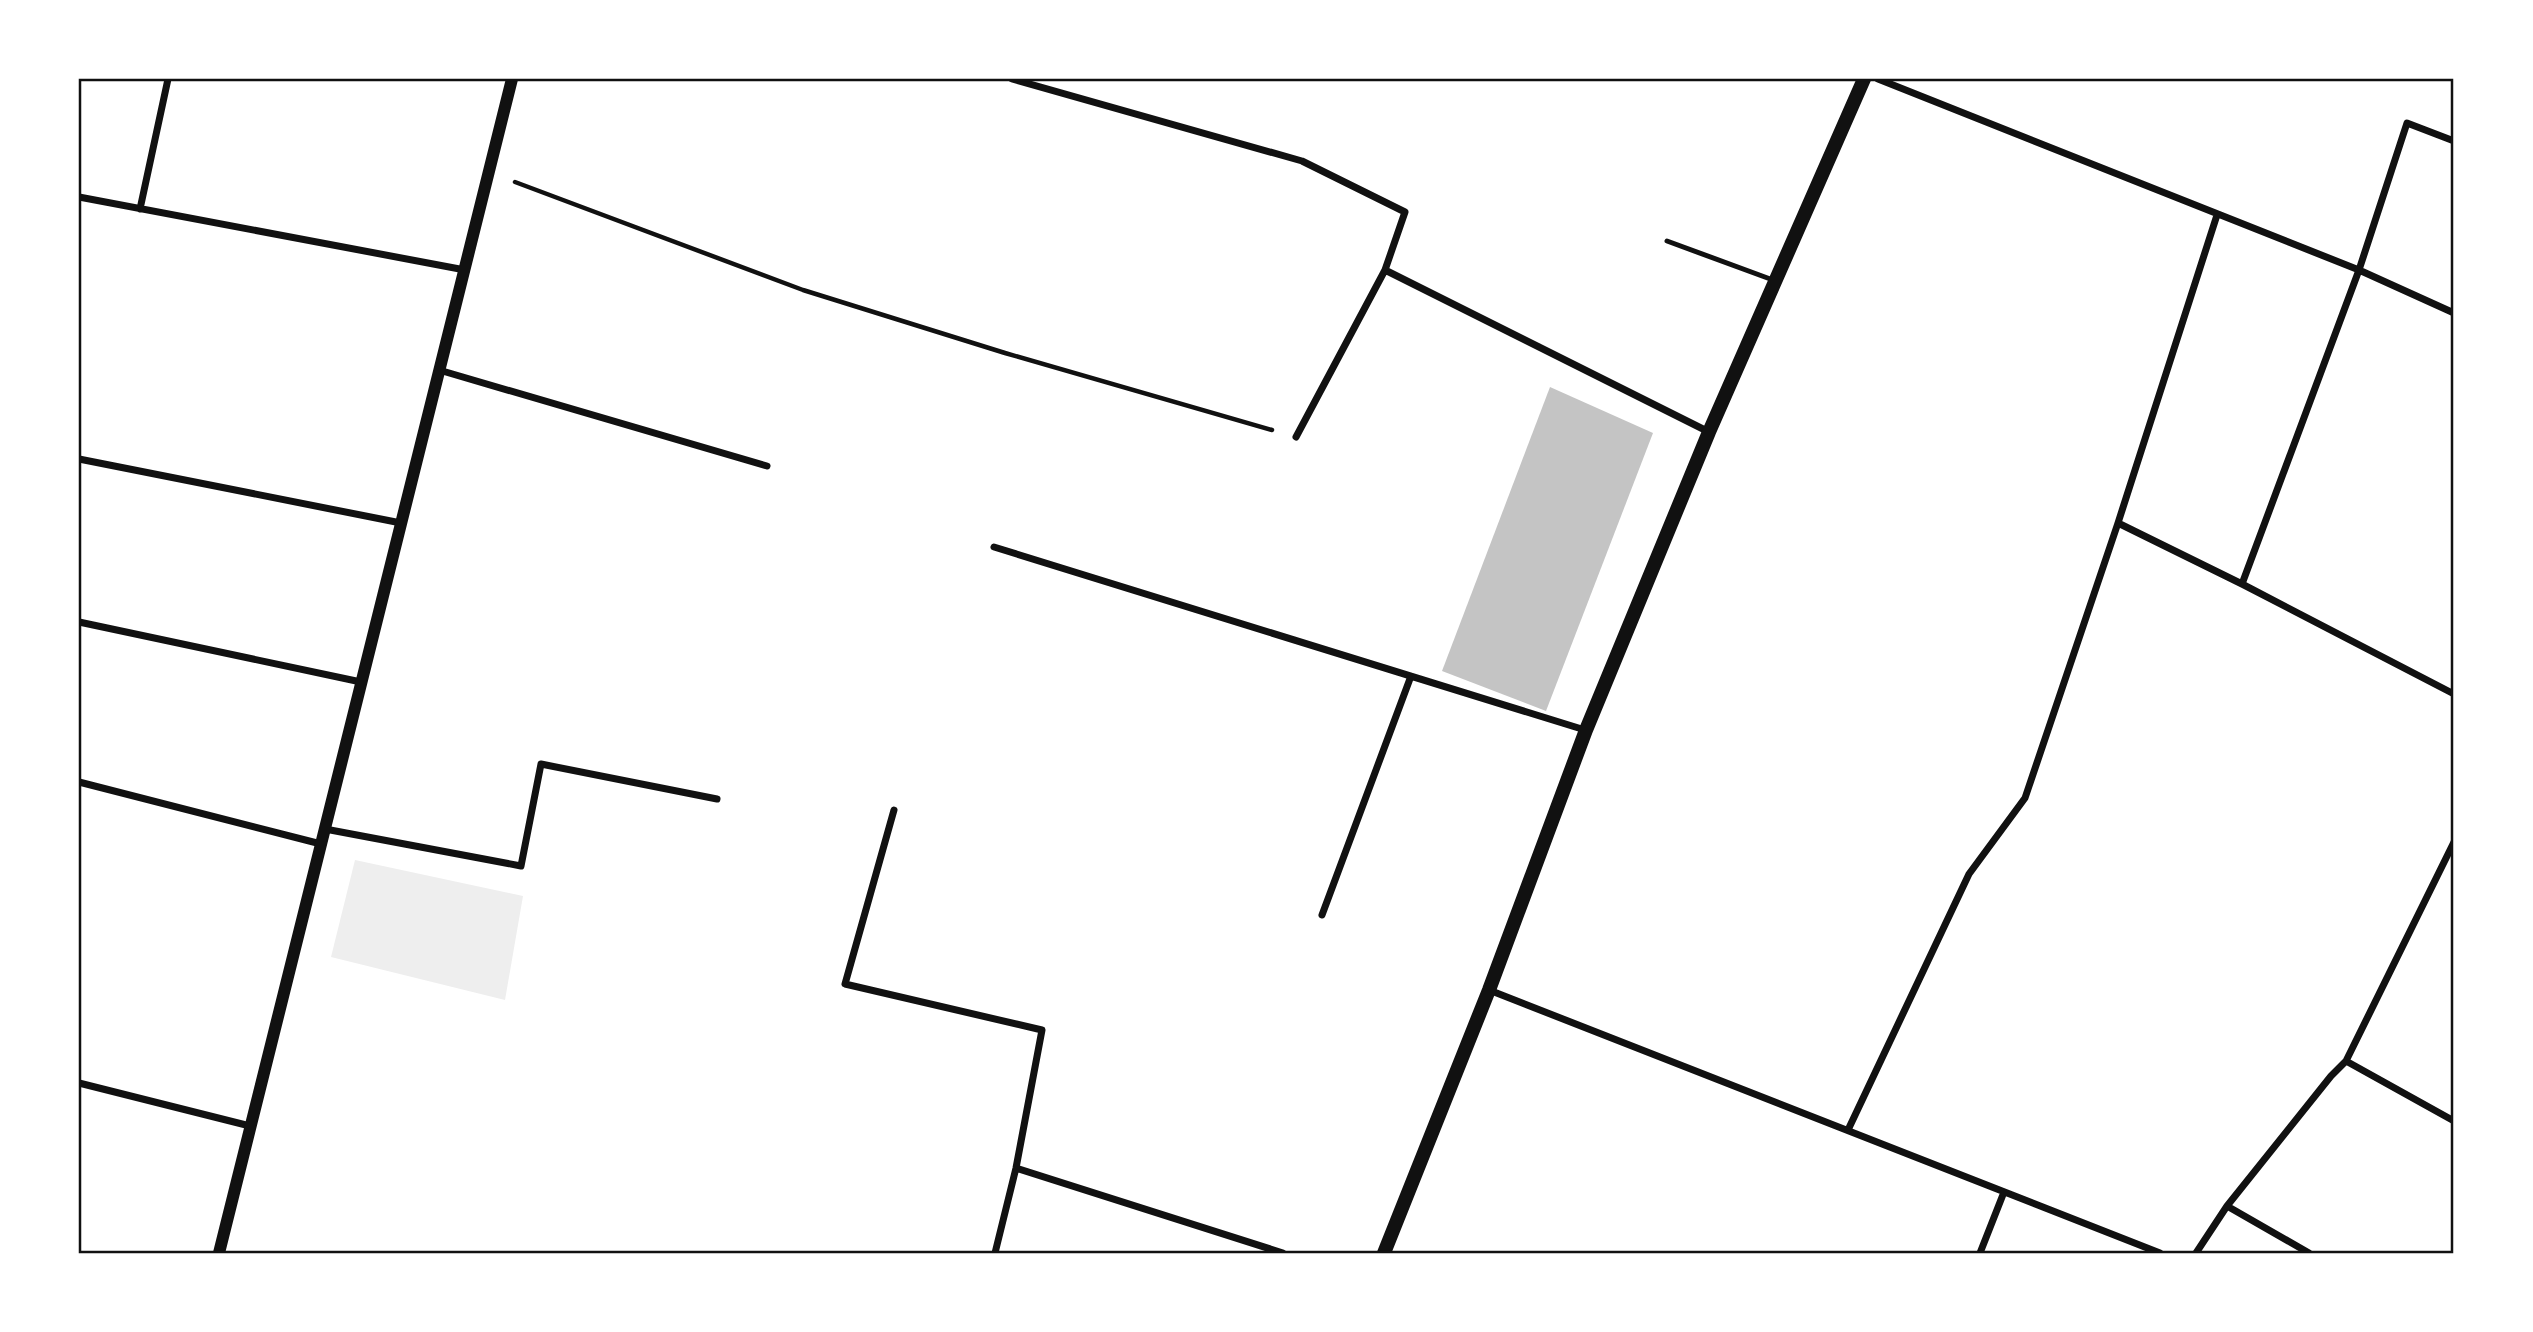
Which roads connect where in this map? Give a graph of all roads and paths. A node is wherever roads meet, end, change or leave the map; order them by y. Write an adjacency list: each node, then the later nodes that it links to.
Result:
1 (168, 79): 9 (street)
2 (512, 79): 7 (street)
3 (1012, 79): 13 (street)
4 (1864, 79): 15 (main road)
5 (1878, 79): 10 (street)
6 (2454, 141): 14 (street)
7 (489, 172): 12 (street); 19 (path)
8 (79, 197): 9 (street)
9 (139, 209): 12 (street)
10 (2217, 215): 14 (street); 23 (street)
11 (1667, 241): 15 (lane)
12 (465, 270): 17 (street)
13 (1385, 270): 18 (street); 19 (street)
14 (2359, 270): 16 (street); 25 (street)
15 (1776, 281): 18 (main road)
16 (2454, 313)
17 (439, 370): 21 (street); 22 (street)
18 (1709, 432): 30 (main road)
19 (1296, 437)
20 (79, 459): 22 (street)
21 (767, 466)
22 (401, 523): 28 (street)
23 (2118, 523): 25 (street); 43 (street)
24 (994, 547): 27 (street)
25 (2242, 584): 29 (street)
26 (79, 622): 28 (street)
27 (1411, 676): 30 (street); 37 (street)
28 (361, 682): 34 (street)
29 (2454, 694)
30 (1586, 730): 38 (main road)
31 (79, 782): 36 (street)
32 (717, 799): 34 (street)
33 (894, 810): 44 (street)
34 (325, 829): 36 (street)
35 (2454, 842): 39 (street)
36 (321, 844): 42 (street)
37 (1322, 915)
38 (1489, 990): 43 (street); 50 (main road)
39 (2346, 1061): 41 (street); 46 (street)
40 (79, 1083): 42 (street)
41 (2454, 1121)
42 (250, 1126): 47 (street)
43 (1848, 1130): 45 (street)
44 (1016, 1168): 48 (street); 49 (street)
45 (2004, 1192): 51 (street); 52 (street)
46 (2227, 1206): 53 (street); 54 (street)
47 (219, 1253)
48 (995, 1253)
49 (1283, 1253)
50 (1384, 1253)
51 (1980, 1253)
52 (2160, 1253)
53 (2196, 1253)
54 (2309, 1253)

